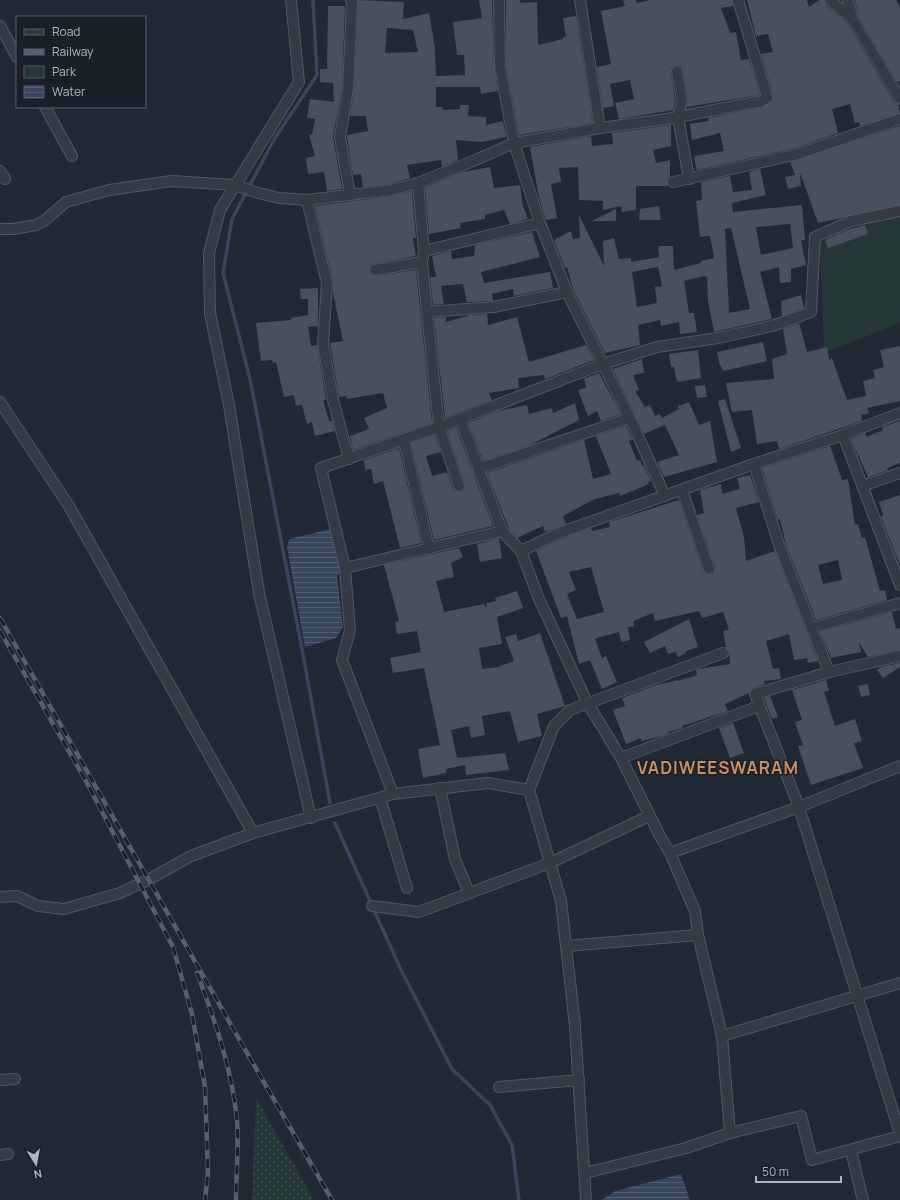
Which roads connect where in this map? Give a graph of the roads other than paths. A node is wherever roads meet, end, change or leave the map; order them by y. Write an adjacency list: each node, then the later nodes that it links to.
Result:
1 (291, 0): 22 (street)
2 (351, 0): 23 (street)
3 (499, 0): 17 (street)
4 (580, 0): 16 (street)
5 (738, 0): 14 (street)
6 (830, 0): 8 (street)
7 (848, 0): 8 (street)
8 (853, 20): 12 (street)
9 (0, 26): 10 (street)
10 (16, 55)
11 (677, 71): 14 (street)
12 (900, 99)
13 (46, 108): 18 (street)
14 (678, 117): 16 (street); 19 (street)
15 (900, 118): 19 (street)
16 (600, 128): 17 (street)
17 (514, 143): 21 (street); 26 (street)
18 (72, 156)
19 (689, 179): 20 (street)
20 (673, 182)
21 (418, 183): 23 (street); 28 (street)
22 (245, 189): 24 (street); 27 (street); 70 (street)
23 (350, 195): 24 (street)
24 (307, 200): 41 (street)
25 (900, 211): 33 (street)
26 (540, 223): 28 (street); 31 (street)
27 (0, 229)
28 (424, 251): 29 (street)
29 (422, 262): 30 (street); 32 (street)
30 (375, 270)
31 (567, 292): 32 (street); 33 (street)
32 (427, 312): 38 (street)
33 (603, 364): 36 (street); 37 (street)
34 (0, 402): 71 (street)
35 (900, 413): 39 (street)
36 (630, 418): 43 (street); 48 (street)
37 (460, 419): 38 (street); 43 (street)
38 (440, 427): 40 (street); 45 (street)
39 (843, 435): 42 (street); 46 (street)
40 (404, 440): 41 (street); 50 (street)
41 (350, 459): 52 (street)
42 (754, 464): 47 (street); 56 (street)
43 (478, 469): 49 (street)
44 (900, 472): 46 (street)
45 (459, 486)
46 (862, 486): 54 (street)
47 (682, 490): 48 (street); 53 (street)
48 (665, 496): 51 (street)
49 (502, 531): 50 (street); 51 (street)
50 (429, 548): 52 (street)
51 (521, 550): 60 (street)
52 (345, 568): 66 (street)
53 (709, 569)
54 (900, 585)
55 (900, 603): 56 (street)
56 (812, 628): 59 (street)
57 (723, 653): 60 (street)
58 (900, 656): 59 (street)
59 (829, 672): 61 (street)
60 (588, 704): 62 (street); 65 (street)
61 (759, 706): 62 (street); 68 (street)
62 (620, 758): 69 (street)
63 (900, 766): 68 (street)
64 (440, 788): 65 (street); 66 (street); 75 (street)
65 (528, 790): 73 (street)
66 (393, 794): 67 (street)
67 (380, 798): 70 (street); 74 (street)
68 (799, 807): 72 (street); 81 (street)
69 (649, 816): 72 (street); 73 (street)
70 (311, 818): 71 (street)
71 (253, 833): 76 (street)
72 (670, 853): 78 (street)
73 (550, 863): 75 (street); 79 (street)
74 (407, 888)
75 (469, 893): 77 (street)
76 (0, 897)
77 (372, 906)
78 (698, 935): 79 (street); 82 (street)
79 (566, 946): 85 (street)
80 (900, 983): 81 (street)
81 (856, 996): 82 (street); 88 (street)
82 (722, 1036): 87 (street)
83 (15, 1079): 84 (street)
84 (0, 1080)
85 (579, 1080): 86 (street); 90 (street)
86 (499, 1087)
87 (730, 1133): 89 (street); 90 (street)
88 (900, 1135): 89 (street)
89 (851, 1151): 92 (street)
90 (585, 1173): 91 (street)
91 (586, 1200)
92 (863, 1200)

